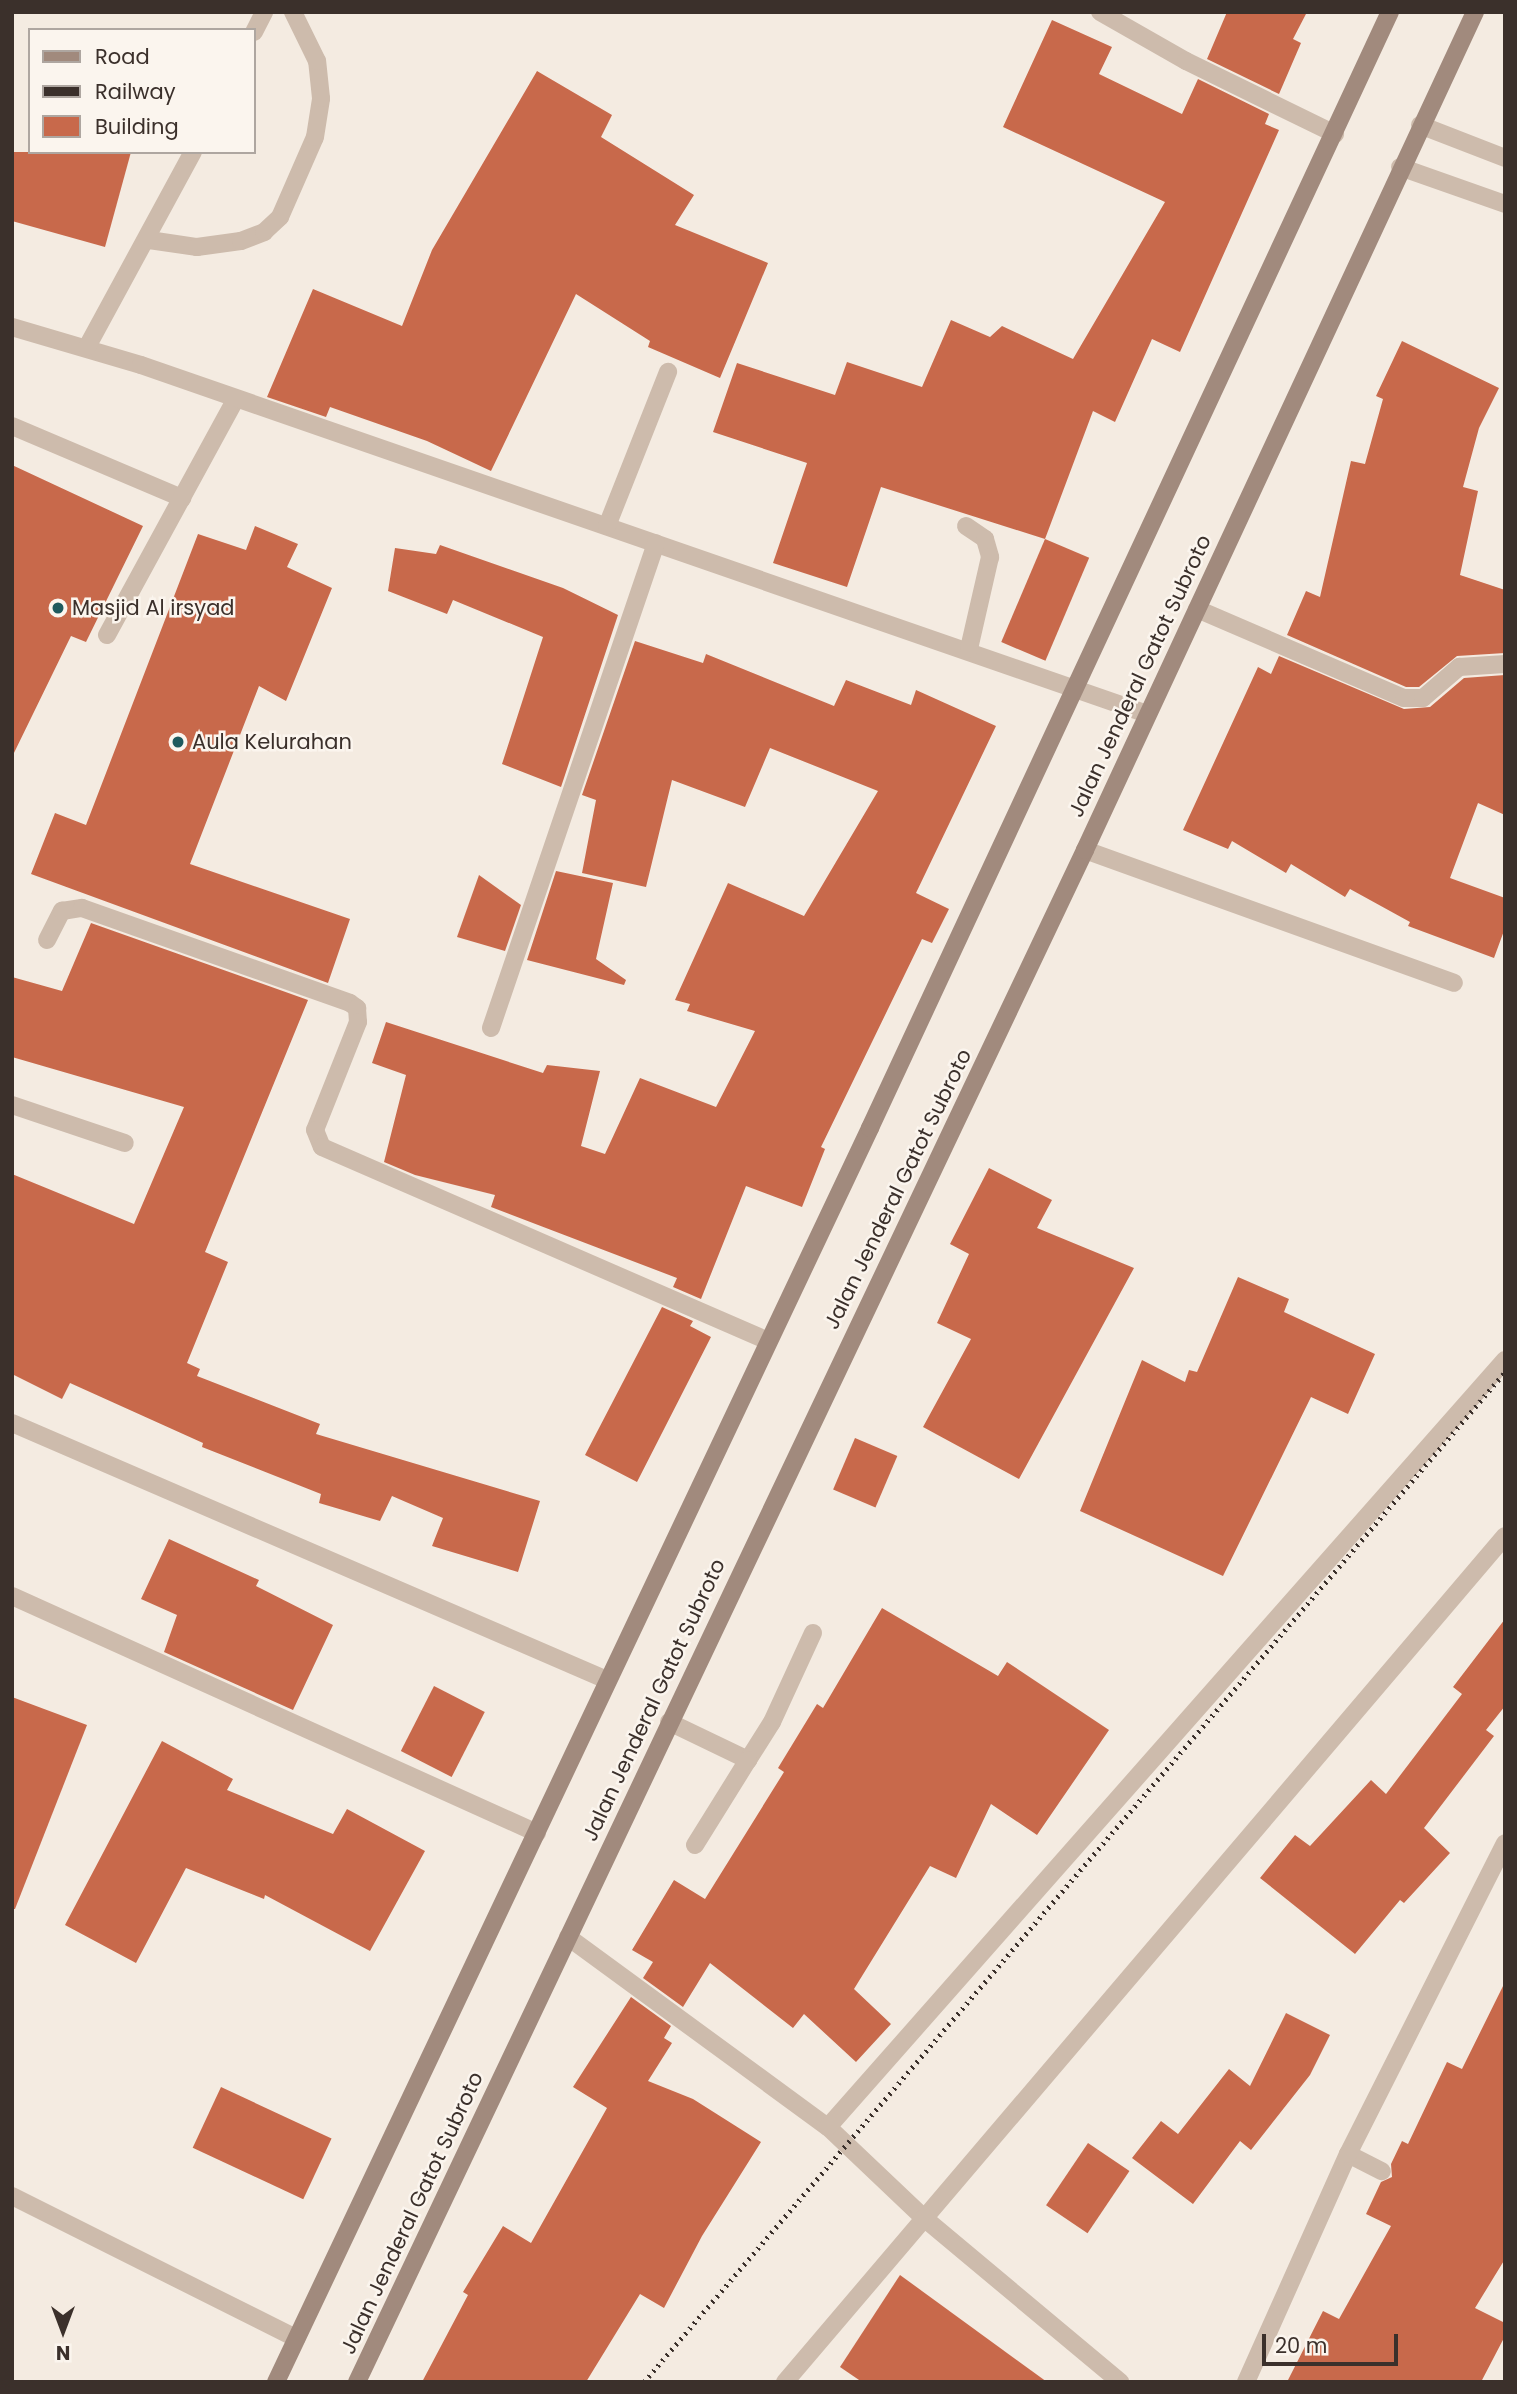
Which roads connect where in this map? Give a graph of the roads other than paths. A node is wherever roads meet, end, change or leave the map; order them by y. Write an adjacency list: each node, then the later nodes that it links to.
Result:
1 (264, 12): 6 (street)
2 (293, 12): 13 (street)
3 (1100, 12): 8 (street)
4 (1390, 12): 8 (main road)
5 (1475, 12): 7 (main road, Jalan Jenderal Gatot Subroto)
6 (256, 28)
7 (1420, 125): 10 (street); 11 (main road, Jalan Jenderal Gatot Subroto)
8 (1335, 134): 27 (main road)
9 (192, 154): 13 (street)
10 (1505, 158)
11 (1400, 167): 12 (street); 23 (main road, Jalan Jenderal Gatot Subroto)
12 (1505, 204)
13 (149, 240): 15 (street)
14 (12, 327): 15 (street)
15 (88, 347): 17 (street)
16 (668, 372): 20 (street)
17 (235, 400): 19 (street); 20 (street)
18 (12, 426): 19 (street)
19 (182, 498): 24 (street)
20 (607, 526): 22 (street)
21 (966, 526): 25 (street)
22 (656, 543): 25 (street); 32 (street)
23 (1197, 609): 26 (street); 28 (main road, Jalan Jenderal Gatot Subroto)
24 (107, 635)
25 (969, 649): 27 (street)
26 (1505, 664)
27 (1073, 685): 28 (street); 35 (main road)
28 (1147, 714): 29 (main road, Jalan Jenderal Gatot Subroto)
29 (1085, 850): 31 (street); 42 (main road, Jalan Jenderal Gatot Subroto)
30 (47, 940): 35 (street)
31 (1454, 983)
32 (491, 1028)
33 (12, 1105): 34 (street)
34 (125, 1143)
35 (768, 1341): 41 (main road)
36 (1505, 1360): 48 (street)
37 (12, 1423): 41 (street)
38 (1505, 1536): 52 (street)
39 (12, 1596): 44 (street)
40 (813, 1633): 43 (street)
41 (607, 1680): 44 (main road)
42 (669, 1722): 43 (street); 47 (main road, Jalan Jenderal Gatot Subroto)
43 (748, 1760): 46 (street)
44 (537, 1833): 53 (main road)
45 (1505, 1843): 49 (street)
46 (695, 1845)
47 (568, 1937): 48 (street); 55 (main road, Jalan Jenderal Gatot Subroto)
48 (828, 2127): 52 (street)
49 (1348, 2154): 50 (street); 58 (street)
50 (1382, 2171)
51 (12, 2196): 53 (street)
52 (924, 2218): 56 (street); 57 (street)
53 (296, 2338): 54 (main road)
54 (276, 2382)
55 (357, 2382)
56 (785, 2382)
57 (1120, 2382)
58 (1246, 2382)

